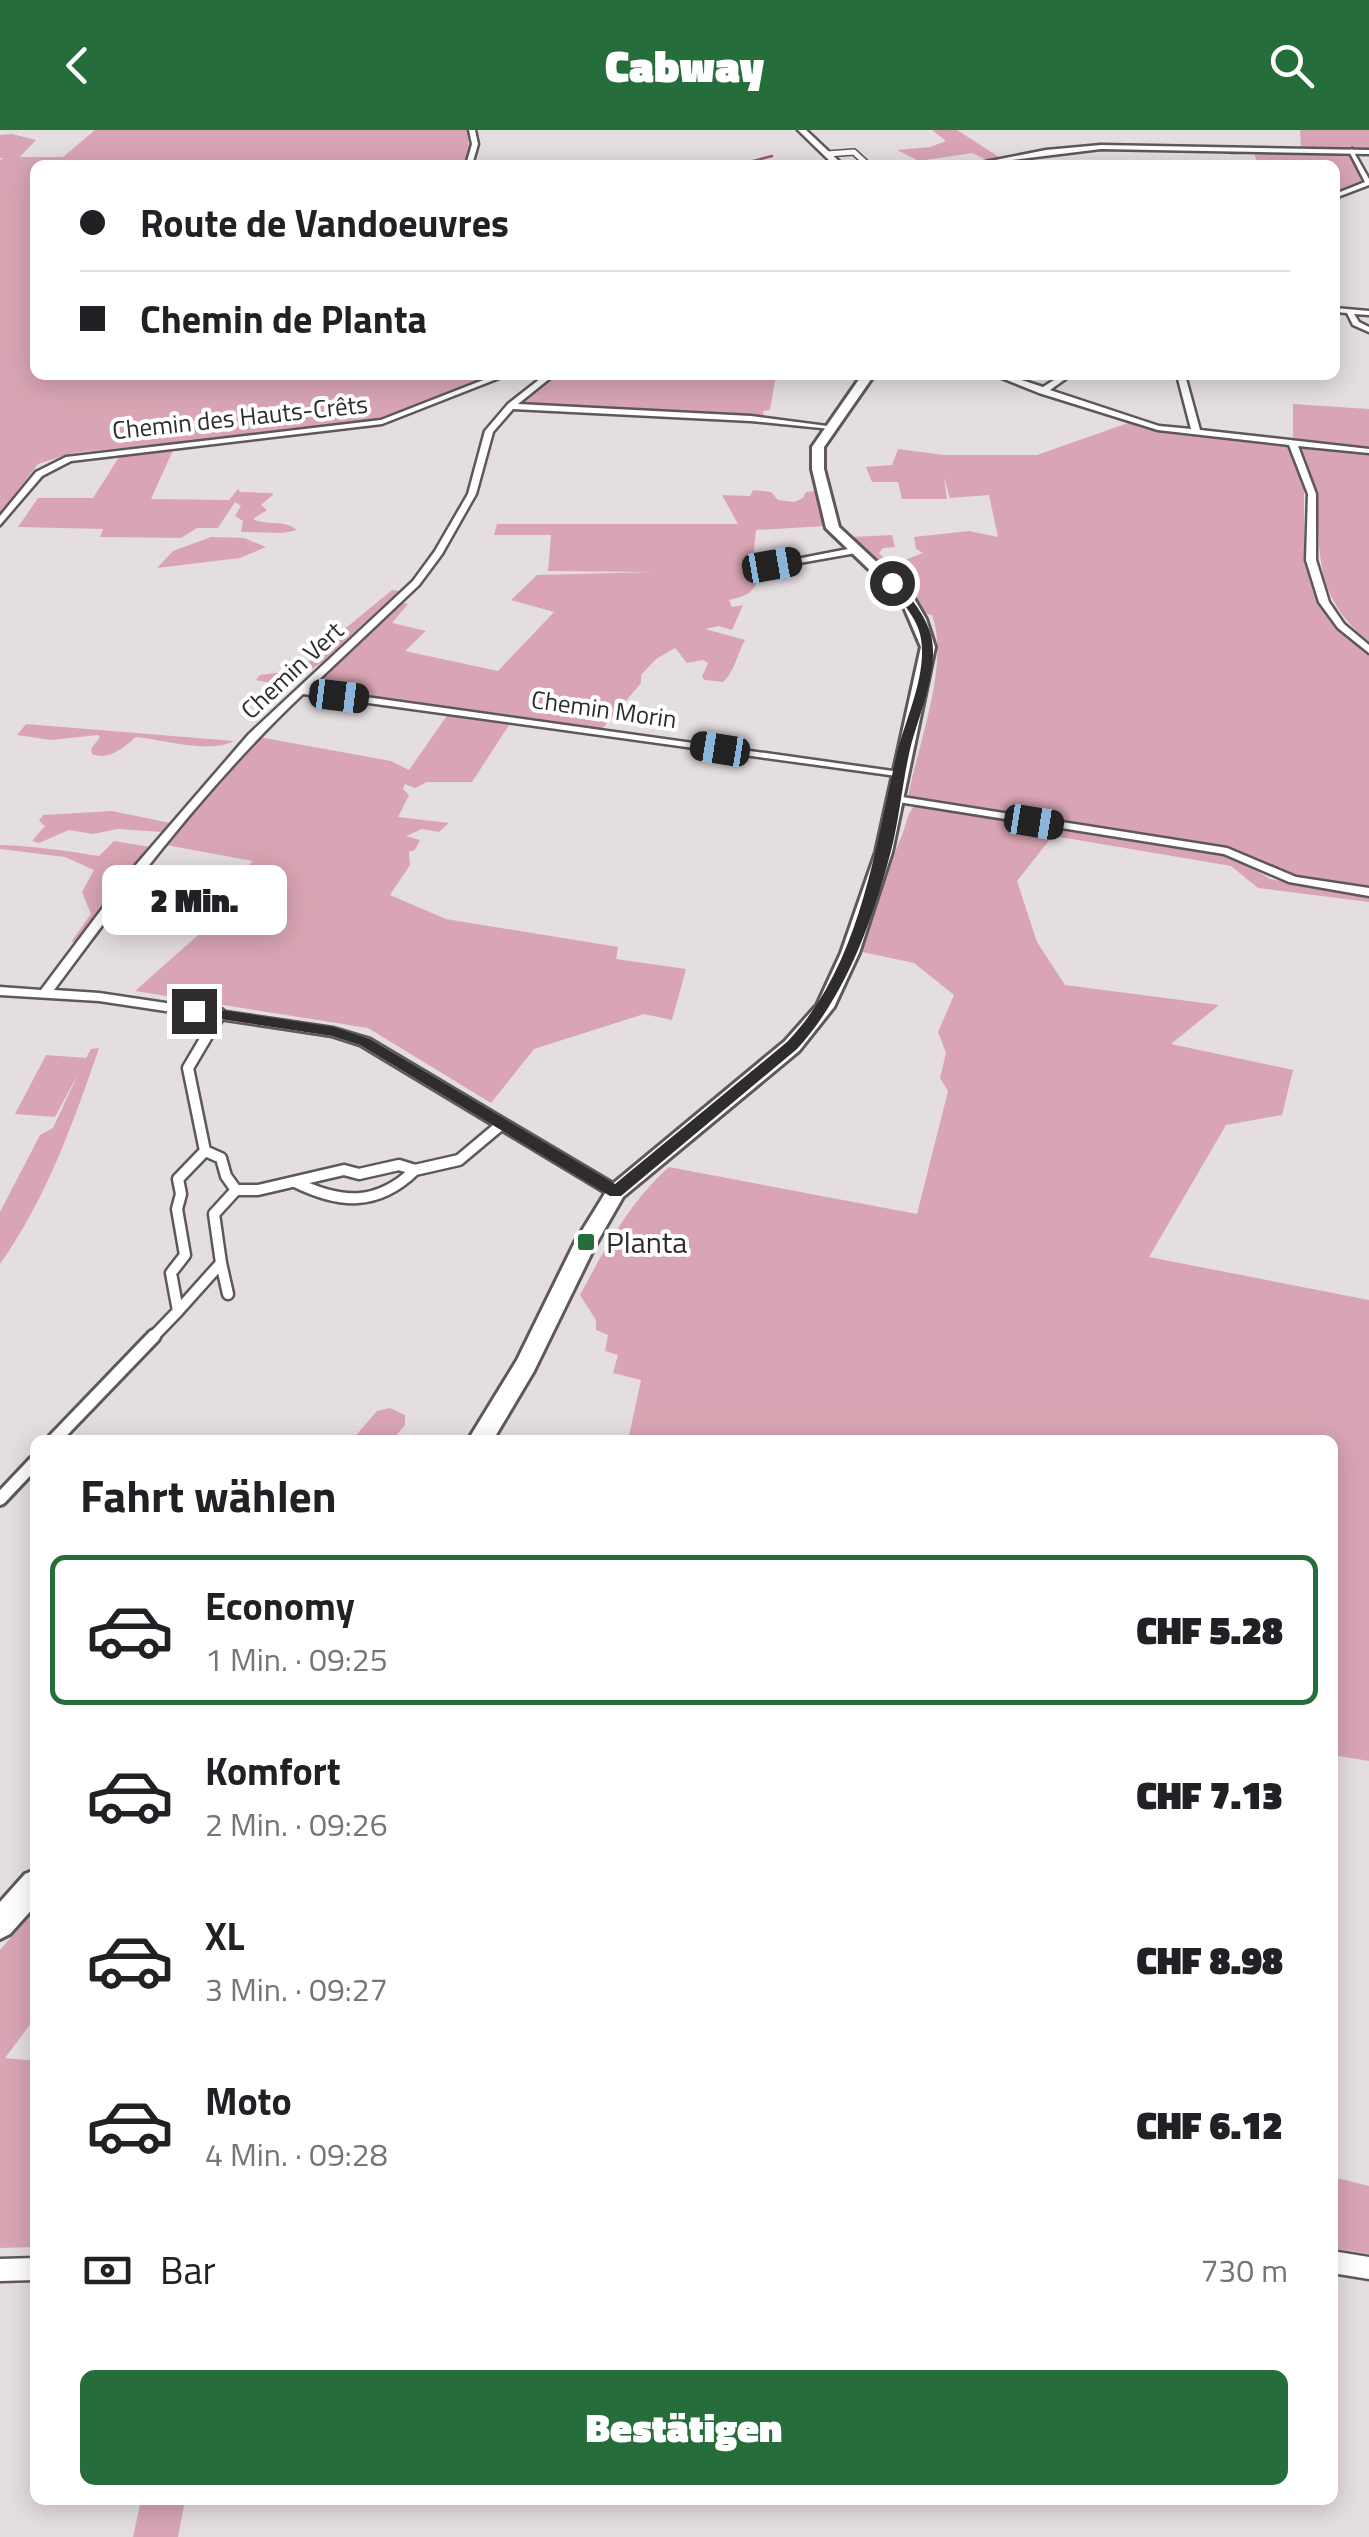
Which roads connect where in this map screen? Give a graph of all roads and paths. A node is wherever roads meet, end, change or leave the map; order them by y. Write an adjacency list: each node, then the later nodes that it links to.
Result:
1 (472, 130): 8 (street)
2 (802, 130): 4 (street)
3 (828, 138): 4 (street)
4 (814, 142): 7 (street)
5 (1352, 152): 6 (street); 11 (street); 12 (street)
6 (1369, 152)
7 (827, 154): 9 (street); 10 (street)
8 (470, 160)
9 (833, 160)
10 (863, 160)
11 (1008, 160)
12 (1340, 194)
13 (1340, 311): 14 (street)
14 (1350, 313): 15 (street); 16 (street)
15 (1369, 313)
16 (1369, 330)
17 (490, 380): 29 (street, Chemin des Hauts-Crêts)
18 (544, 380): 24 (street, Chemin Vert)
19 (864, 380): 25 (main road)
20 (1012, 380): 23 (street)
21 (1059, 380): 23 (street)
22 (1182, 380): 26 (street)
23 (1042, 391): 26 (street)
24 (511, 406): 25 (street); 33 (street, Chemin Vert)
25 (831, 427): 30 (main road)
26 (1196, 431): 27 (street)
27 (1292, 441): 28 (street); 32 (street)
28 (1369, 451)
29 (0, 522)
30 (853, 551): 31 (street); 34 (main road)
31 (772, 565)
32 (1369, 650)
33 (301, 691): 34 (street, Chemin Morin); 38 (street, Chemin Vert)
34 (900, 775): 35 (main road)
35 (896, 799): 36 (street); 45 (main road)
36 (1369, 892)
37 (0, 991): 38 (street)
38 (46, 992): 39 (street)
39 (220, 1014): 40 (street); 41 (street)
40 (502, 1124): 42 (street); 45 (street)
41 (205, 1151): 44 (street); 48 (street)
42 (415, 1170): 43 (street); 43 (street)
43 (294, 1182): 44 (street)
44 (236, 1190): 46 (street)
45 (616, 1192): 50 (main road)
46 (221, 1264): 47 (street); 48 (street)
47 (228, 1294)
48 (178, 1311): 49 (street)
49 (59, 1435)
50 (483, 1435)
51 (30, 1467): 52 (street)
52 (0, 1499)
53 (30, 1890): 54 (main road)
54 (0, 1924)
55 (1338, 2263): 56 (street)
56 (1369, 2268)
57 (30, 2269): 58 (street)
58 (0, 2270)

